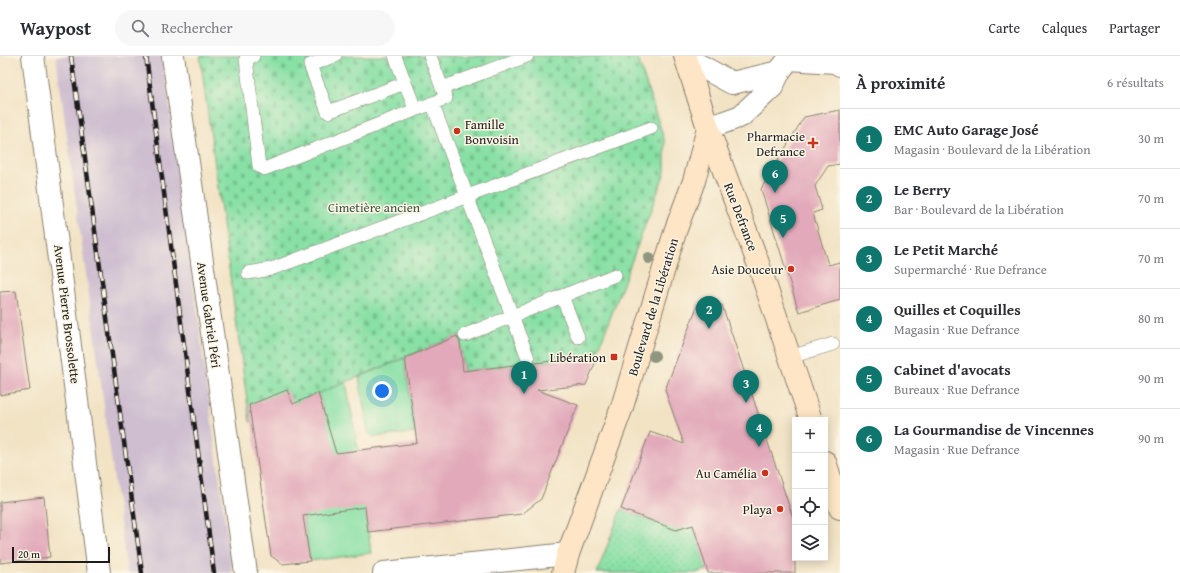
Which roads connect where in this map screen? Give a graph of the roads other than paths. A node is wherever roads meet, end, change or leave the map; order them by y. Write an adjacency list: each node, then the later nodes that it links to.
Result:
1 (33, 56): 31 (street, Avenue Pierre Brossolette)
2 (173, 56): 32 (street, Avenue Gabriel Péri)
3 (253, 56): 14 (lane)
4 (335, 56): 11 (lane)
5 (430, 56): 12 (lane)
6 (527, 56): 12 (lane)
7 (400, 57): 11 (lane)
8 (686, 57): 9 (street); 16 (main road, Rue Defrance)
9 (786, 62): 10 (street); 16 (street)
10 (840, 65)
11 (405, 83): 14 (lane)
12 (442, 88): 13 (lane)
13 (432, 103): 14 (lane); 17 (lane)
14 (415, 109)
15 (651, 128): 17 (lane)
16 (708, 128): 26 (main road, Rue Defrance); 30 (main road, Boulevard de la Libération)
17 (467, 196): 18 (lane); 21 (lane)
18 (248, 273)
19 (615, 275): 20 (lane)
20 (562, 296): 21 (lane); 23 (lane)
21 (512, 316): 22 (lane); 25 (lane)
22 (465, 335)
23 (578, 337)
24 (833, 344): 26 (lane)
25 (528, 358)
26 (790, 358): 27 (main road, Rue Defrance)
27 (810, 417)
28 (828, 471): 29 (main road)
29 (840, 508)
30 (565, 563): 33 (street)
31 (99, 573)
32 (246, 573)
33 (384, 573)

